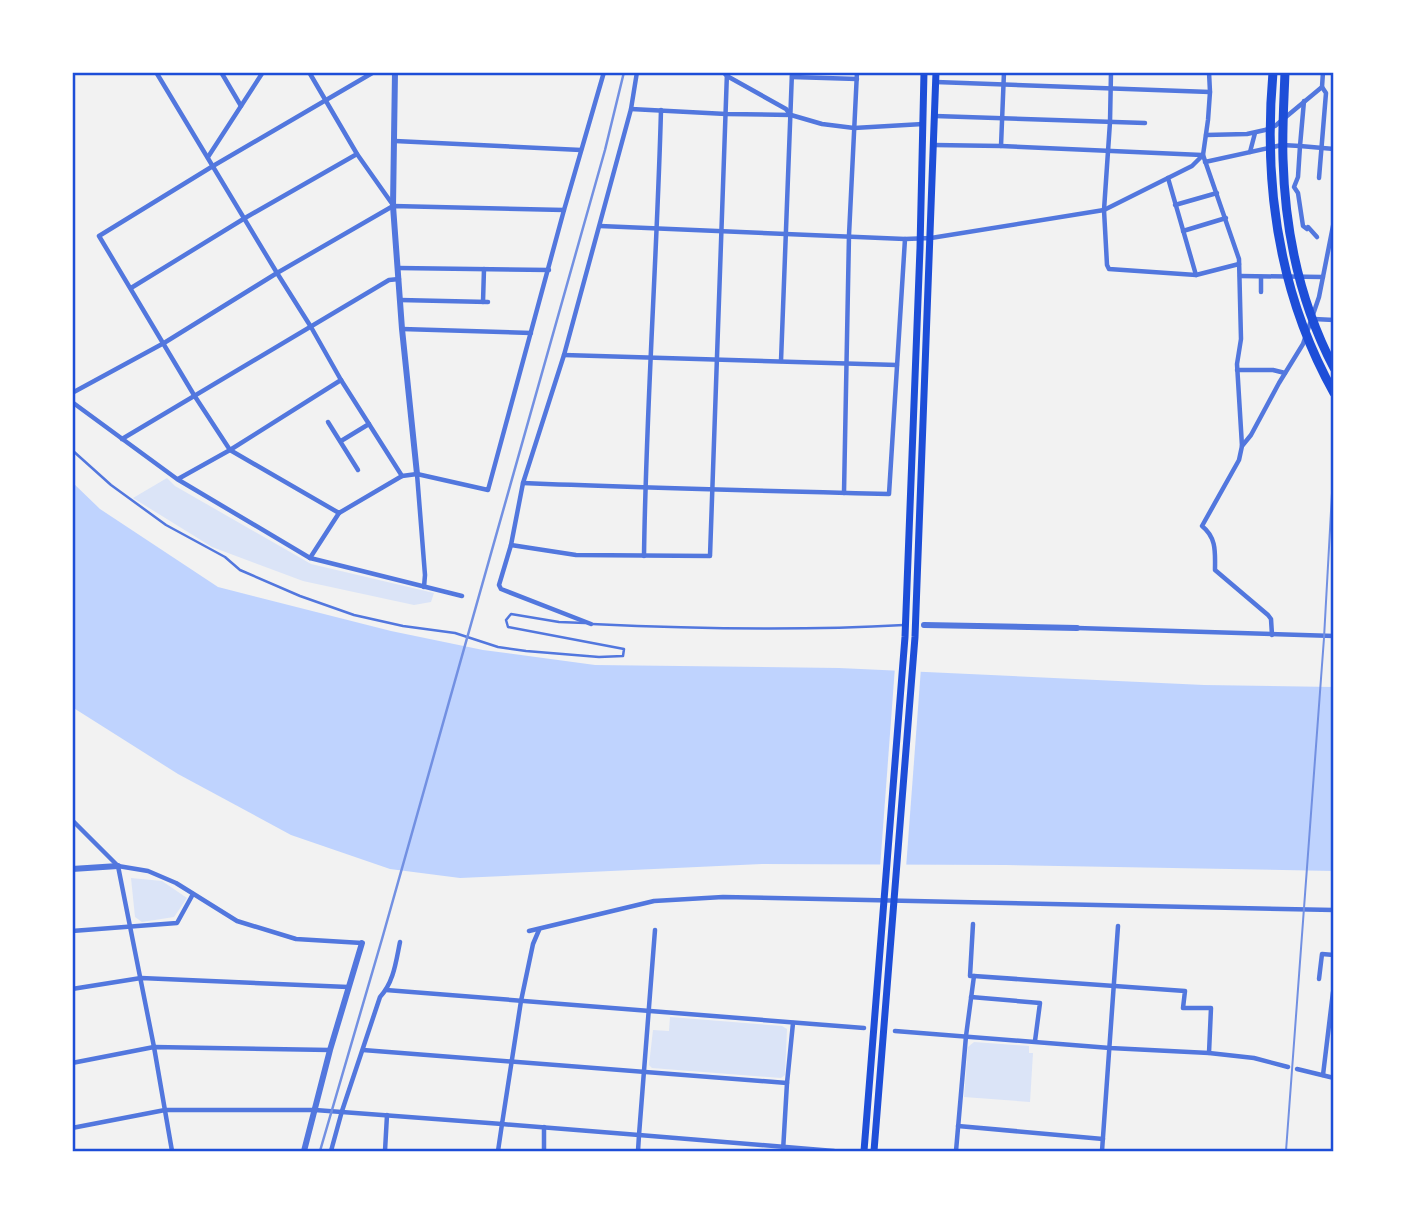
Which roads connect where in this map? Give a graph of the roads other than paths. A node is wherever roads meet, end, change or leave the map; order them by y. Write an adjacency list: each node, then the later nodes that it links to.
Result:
1 (156, 72): 52 (street)
2 (221, 72): 28 (street)
3 (264, 72): 28 (street)
4 (309, 72): 26 (street)
5 (374, 72): 26 (street)
6 (395, 72): 41 (street)
7 (604, 72): 47 (street)
8 (637, 72): 29 (street)
9 (857, 72): 20 (street)
10 (924, 72): 37 (main road)
11 (936, 72): 21 (main road)
12 (1004, 72): 22 (street)
13 (1111, 72): 24 (street)
14 (1209, 72): 25 (street)
15 (1273, 72): 105 (highway)
16 (1285, 72): 100 (highway)
17 (1323, 72): 23 (street)
18 (725, 73): 31 (street); 32 (street)
19 (792, 74): 20 (street); 32 (street)
20 (857, 79): 38 (street)
21 (936, 82): 22 (street); 33 (main road)
22 (1004, 85): 24 (street); 34 (street)
23 (1322, 87): 27 (street); 45 (street)
24 (1111, 88): 25 (street); 35 (street)
25 (1210, 92): 40 (street)
26 (325, 100): 50 (street); 54 (street)
27 (1304, 101): 39 (street); 44 (street)
28 (241, 106): 52 (street)
29 (631, 109): 30 (street); 65 (street)
30 (661, 110): 31 (street); 66 (street)
31 (726, 114): 32 (street); 67 (street)
32 (790, 115): 38 (street); 69 (street)
33 (935, 116): 34 (street); 42 (main road)
34 (1002, 118): 35 (street); 43 (street)
35 (1110, 122): 36 (street); 48 (street)
36 (1145, 123)
37 (923, 124): 38 (street); 74 (main road)
38 (854, 128): 70 (street)
39 (1255, 133): 40 (street); 49 (street)
40 (1206, 135): 51 (street)
41 (396, 141): 47 (street); 59 (street)
42 (934, 145): 43 (street); 72 (main road)
43 (1001, 146): 48 (street)
44 (1300, 146): 45 (street); 49 (street); 71 (street)
45 (1322, 148): 46 (street); 56 (street)
46 (1334, 149)
47 (581, 150): 61 (street)
48 (1108, 150): 51 (street); 60 (street)
49 (1250, 153): 53 (street)
50 (357, 154): 59 (street); 62 (street)
51 (1202, 155): 53 (street); 55 (street)
52 (208, 158): 54 (street)
53 (1205, 162): 57 (street)
54 (213, 166): 62 (street); 85 (street)
55 (1168, 178): 58 (street); 60 (street)
56 (1320, 178)
57 (1217, 193): 58 (street); 63 (street)
58 (1175, 205): 68 (street)
59 (393, 206): 61 (street); 76 (street); 79 (street)
60 (1104, 209): 72 (street); 80 (street)
61 (564, 210): 78 (street)
62 (245, 218): 79 (street); 85 (street)
63 (1226, 218): 68 (street); 75 (street)
64 (1334, 221): 83 (street)
65 (600, 226): 66 (street); 94 (street)
66 (657, 228): 67 (street); 95 (street)
67 (721, 230): 69 (street); 96 (street)
68 (1183, 231): 80 (street)
69 (787, 234): 70 (street); 97 (street)
70 (849, 235): 73 (street); 98 (street)
71 (1317, 237)
72 (931, 238): 74 (street); 131 (main road)
73 (905, 239): 74 (street); 99 (street)
74 (920, 239): 130 (main road)
75 (1239, 264): 80 (street); 81 (street)
76 (398, 268): 77 (street); 84 (street)
77 (484, 269): 78 (street); 87 (street)
78 (549, 270): 92 (street)
79 (277, 273): 90 (street); 93 (street)
80 (1196, 275)
81 (1240, 276): 82 (street); 101 (street)
82 (1261, 277): 83 (street); 86 (street)
83 (1323, 277): 88 (street)
84 (399, 279): 87 (street); 90 (street)
85 (131, 288): 93 (street)
86 (1261, 292)
87 (400, 300): 91 (street)
88 (1311, 319): 89 (street); 102 (street)
89 (1334, 320)
90 (311, 327): 103 (street); 106 (street)
91 (402, 328): 92 (street); 116 (street)
92 (531, 334): 116 (street)
93 (164, 344): 104 (street); 106 (street)
94 (564, 355): 95 (street); 119 (street)
95 (651, 357): 96 (street); 120 (street)
96 (717, 359): 97 (street); 121 (street)
97 (782, 361): 98 (street)
98 (845, 363): 99 (street); 122 (street)
99 (897, 365): 122 (street)
100 (1334, 368)
101 (1237, 370): 102 (street); 112 (street)
102 (1285, 373): 112 (street)
103 (341, 380): 109 (street); 114 (street)
104 (72, 393)
105 (1334, 393)
106 (194, 395): 110 (street); 114 (street)
107 (72, 402): 110 (street)
108 (328, 422): 111 (street)
109 (369, 424): 111 (street); 117 (street)
110 (122, 439): 118 (street)
111 (341, 441): 115 (street)
112 (1241, 446): 133 (street)
113 (72, 450): 129 (lane)
114 (230, 450): 118 (street); 123 (street)
115 (358, 470)
116 (416, 474): 117 (street); 127 (street)
117 (402, 476): 123 (street)
118 (177, 479): 126 (street)
119 (523, 483): 120 (street); 124 (street)
120 (645, 489): 121 (street); 125 (street)
121 (713, 491): 122 (street); 125 (street)
122 (844, 493)
123 (340, 513): 126 (street)
124 (511, 545): 125 (street); 129 (street)
125 (644, 556)
126 (310, 558): 127 (street)
127 (424, 587): 128 (street)
128 (462, 596)
129 (591, 624): 130 (lane)
130 (905, 625): 131 (street); 139 (main road)
131 (920, 625): 132 (street); 140 (main road)
132 (1077, 628): 133 (street)
133 (1272, 635): 134 (street)
134 (1334, 636)
135 (72, 820): 136 (street)
136 (118, 866): 137 (street); 138 (street); 144 (street)
137 (72, 869)
138 (193, 894): 144 (street); 150 (street)
139 (883, 901): 140 (street); 145 (street); 200 (main road)
140 (894, 901): 141 (street); 201 (main road)
141 (1334, 910)
142 (973, 924): 152 (street)
143 (1118, 926): 155 (street)
144 (130, 927): 148 (street); 153 (street)
145 (539, 930): 147 (street); 161 (street)
146 (655, 930): 162 (street)
147 (529, 931)
148 (72, 932)
149 (400, 942): 158 (street)
150 (362, 943): 156 (street)
151 (1334, 955): 154 (street)
152 (974, 976): 155 (street); 160 (street)
153 (141, 978): 156 (street); 157 (street); 168 (street)
154 (1319, 979)
155 (1114, 985): 169 (street); 172 (street)
156 (348, 987): 170 (street)
157 (72, 989)
158 (386, 990): 161 (street); 171 (street)
159 (1333, 992): 178 (street)
160 (971, 997): 166 (street); 167 (street)
161 (521, 1001): 162 (street); 173 (street)
162 (649, 1011): 163 (street); 177 (street)
163 (793, 1023): 164 (street); 180 (street)
164 (864, 1028)
165 (895, 1031): 166 (street)
166 (966, 1036): 167 (street); 186 (street)
167 (1035, 1041): 169 (street)
168 (154, 1047): 170 (street); 174 (street); 181 (street)
169 (1110, 1048): 172 (street); 190 (street)
170 (330, 1050): 182 (street)
171 (363, 1050): 173 (street); 183 (street)
172 (1209, 1053): 175 (street)
173 (512, 1061): 177 (street); 185 (street)
174 (72, 1063)
175 (1288, 1067)
176 (1297, 1069): 178 (street)
177 (644, 1072): 180 (street); 189 (street)
178 (1323, 1075): 179 (street)
179 (1334, 1078)
180 (787, 1083): 191 (street)
181 (165, 1110): 182 (street); 187 (street); 192 (street)
182 (315, 1110): 183 (street); 193 (street)
183 (342, 1111): 184 (street); 194 (street)
184 (387, 1115): 185 (street); 195 (street)
185 (502, 1124): 188 (street); 196 (street)
186 (958, 1126): 190 (street); 202 (street)
187 (72, 1128)
188 (544, 1128): 189 (street); 197 (street)
189 (639, 1135): 191 (street); 198 (street)
190 (1102, 1139): 203 (street)
191 (784, 1149): 199 (street)
192 (172, 1151)
193 (304, 1151)
194 (331, 1151)
195 (385, 1151)
196 (498, 1151)
197 (544, 1151)
198 (638, 1151)
199 (834, 1151)
200 (864, 1151)
201 (874, 1151)
202 (956, 1151)
203 (1102, 1151)

